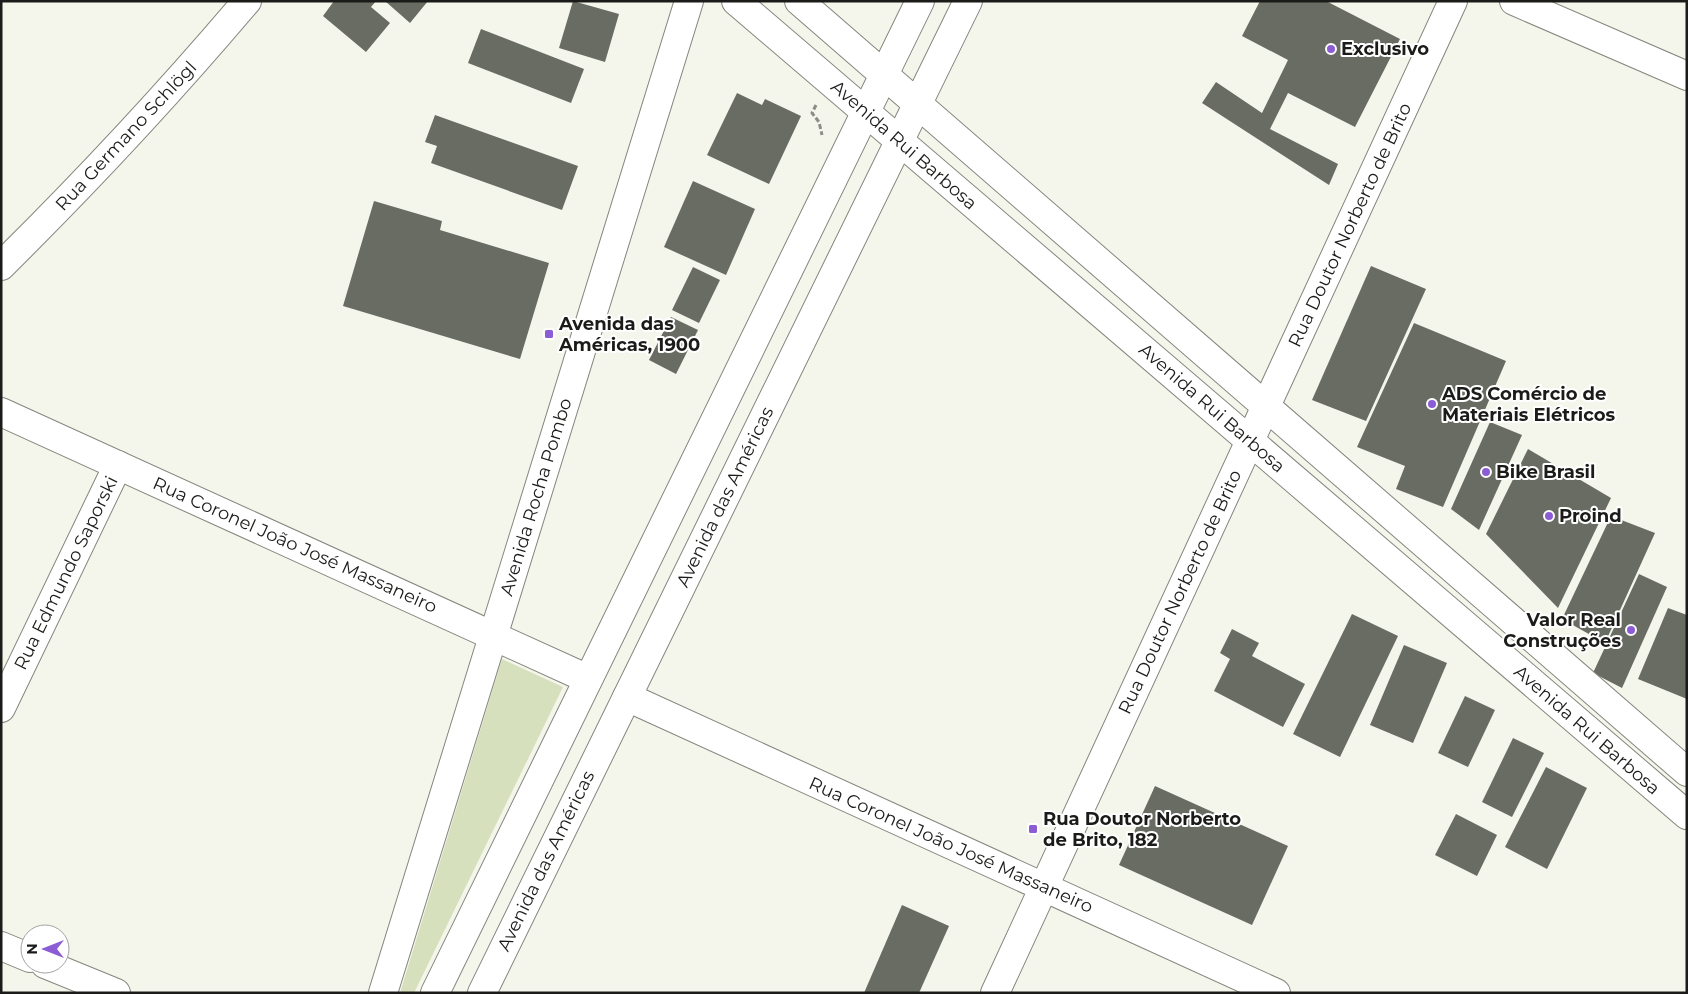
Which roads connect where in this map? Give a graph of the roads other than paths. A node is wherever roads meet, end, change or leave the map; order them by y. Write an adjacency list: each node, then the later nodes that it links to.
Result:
1 (247, 1): 14 (main road, Rua Germano Schlögl)
2 (690, 1): 19 (main road, Avenida Rocha Pombo)
3 (736, 1): 12 (main road, Avenida Rui Barbosa)
4 (799, 1): 9 (main road, Avenida Rui Barbosa)
5 (920, 1): 9 (main road)
6 (968, 1): 11 (main road, Avenida das Américas)
7 (1453, 1): 15 (main road, Rua Doutor Norberto de Brito)
8 (1514, 1): 10 (main road)
9 (884, 75): 11 (main road, Avenida Rui Barbosa); 12 (main road)
10 (1687, 76)
11 (918, 104): 13 (main road, Avenida das Américas); 15 (main road, Avenida Rui Barbosa)
12 (865, 112): 13 (main road, Avenida Rui Barbosa); 20 (main road)
13 (900, 141): 17 (main road, Avenida Rui Barbosa); 21 (main road, Avenida das Américas)
14 (1, 266)
15 (1266, 406): 17 (main road, Rua Doutor Norberto de Brito); 23 (main road, Avenida Rui Barbosa)
16 (1, 412): 18 (main road, Rua Coronel João José Massaneiro)
17 (1250, 441): 24 (main road, Avenida Rui Barbosa); 25 (main road, Rua Doutor Norberto de Brito)
18 (118, 465): 19 (main road, Rua Coronel João José Massaneiro); 22 (main road, Rua Edmundo Saporski)
19 (494, 636): 20 (main road, Rua Coronel João José Massaneiro); 30 (main road, Avenida Rocha Pombo)
20 (588, 679): 31 (main road)
21 (627, 697): 25 (main road, Rua Coronel João José Massaneiro); 32 (main road, Avenida das Américas)
22 (1, 708)
23 (1687, 772)
24 (1687, 815)
25 (1044, 887): 33 (main road, Rua Doutor Norberto de Brito); 34 (main road, Rua Coronel João José Massaneiro)
26 (1, 946): 27 (main road)
27 (20, 954)
28 (69, 974): 29 (main road)
29 (116, 993)
30 (383, 993)
31 (434, 993)
32 (482, 993)
33 (995, 993)
34 (1276, 993)

